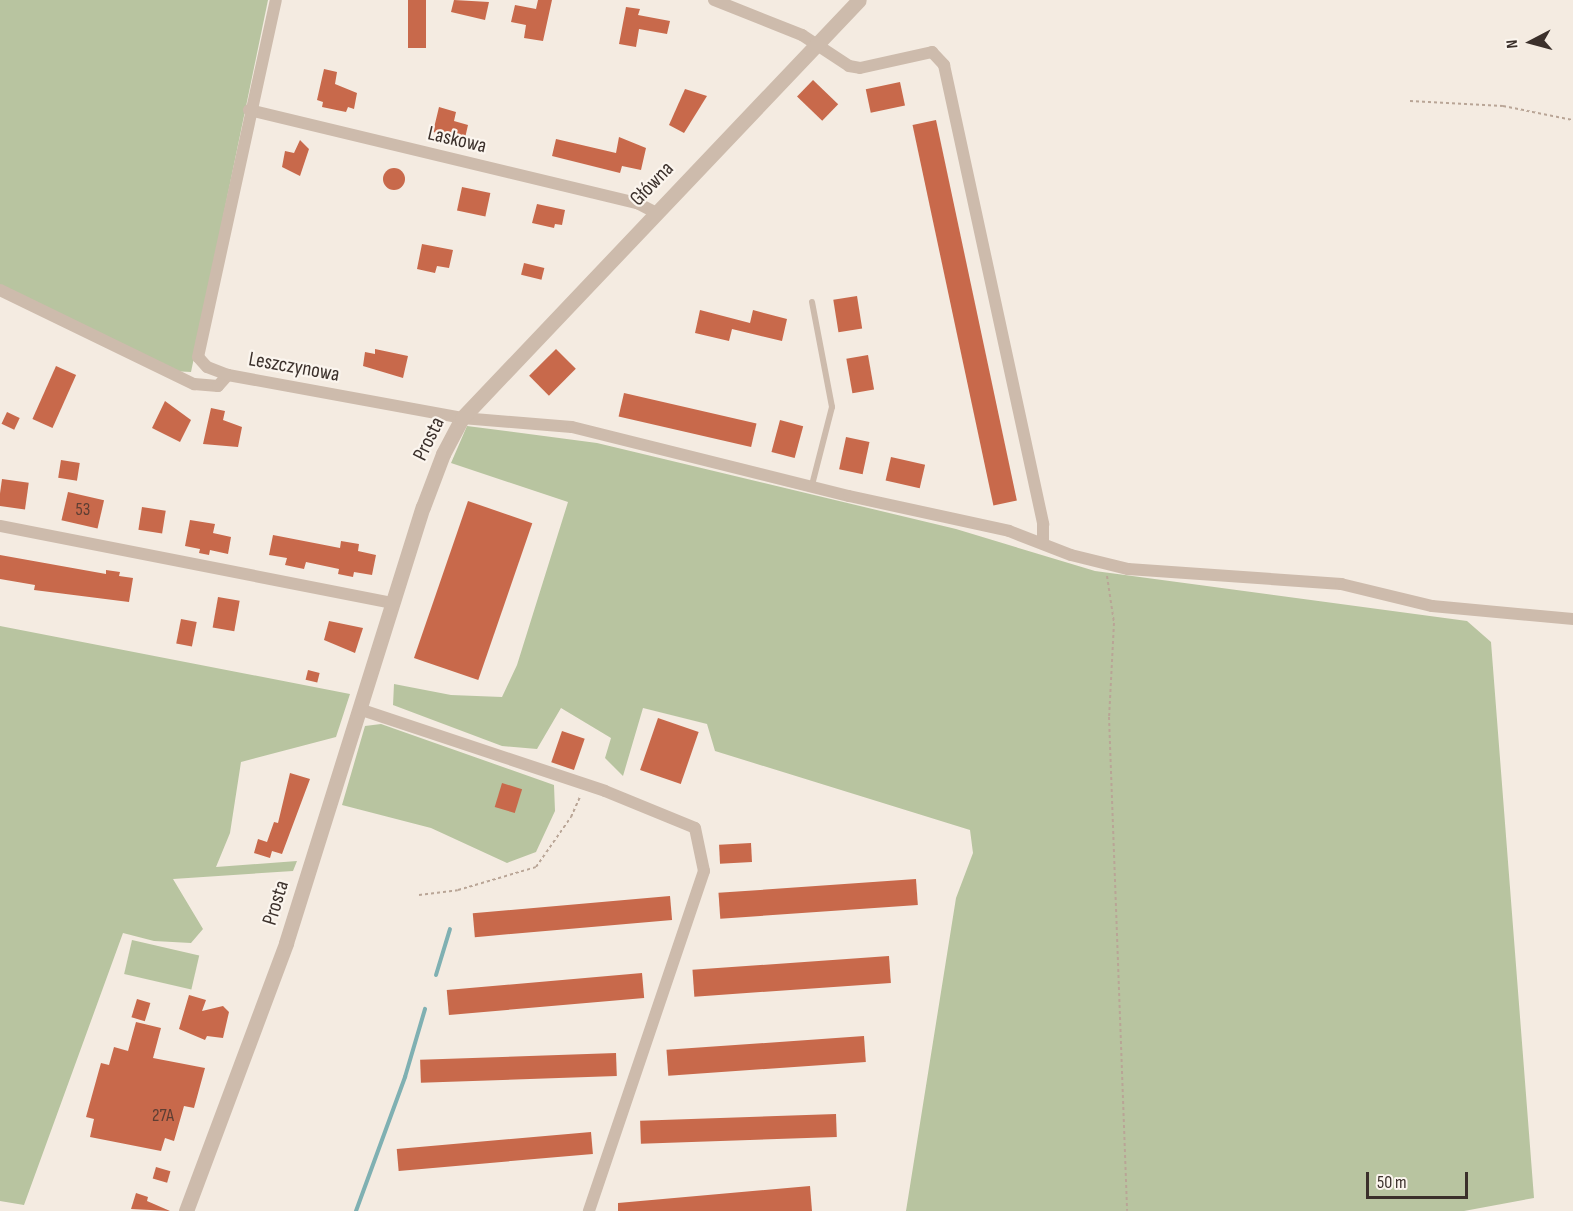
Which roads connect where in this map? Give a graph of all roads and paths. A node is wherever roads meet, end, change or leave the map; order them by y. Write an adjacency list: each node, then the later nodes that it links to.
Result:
1 (276, 0): 6 (street)
2 (714, 0): 4 (street)
3 (859, 0): 4 (street, Główna)
4 (817, 43): 8 (street, Główna); 16 (street)
5 (1410, 101): 7 (path)
6 (249, 110): 8 (street, Laskowa); 11 (street)
7 (1573, 120)
8 (655, 212): 12 (street, Główna)
9 (0, 290): 11 (street, Leszczynowa)
10 (812, 302): 14 (lane)
11 (228, 375): 13 (street, Leszczynowa)
12 (477, 399): 13 (street, Prosta)
13 (462, 418): 14 (street, Leszczynowa); 18 (street, Prosta)
14 (812, 485): 16 (street, Leszczynowa)
15 (0, 526): 18 (street)
16 (1043, 543): 17 (street, Leszczynowa)
17 (1106, 565): 19 (street, Leszczynowa); 25 (path)
18 (392, 603): 20 (street, Prosta)
19 (1573, 619)
20 (359, 709): 21 (street); 23 (street, Prosta)
21 (586, 785): 22 (path); 24 (street)
22 (418, 895)
23 (186, 1211)
24 (589, 1211)
25 (1127, 1211)

